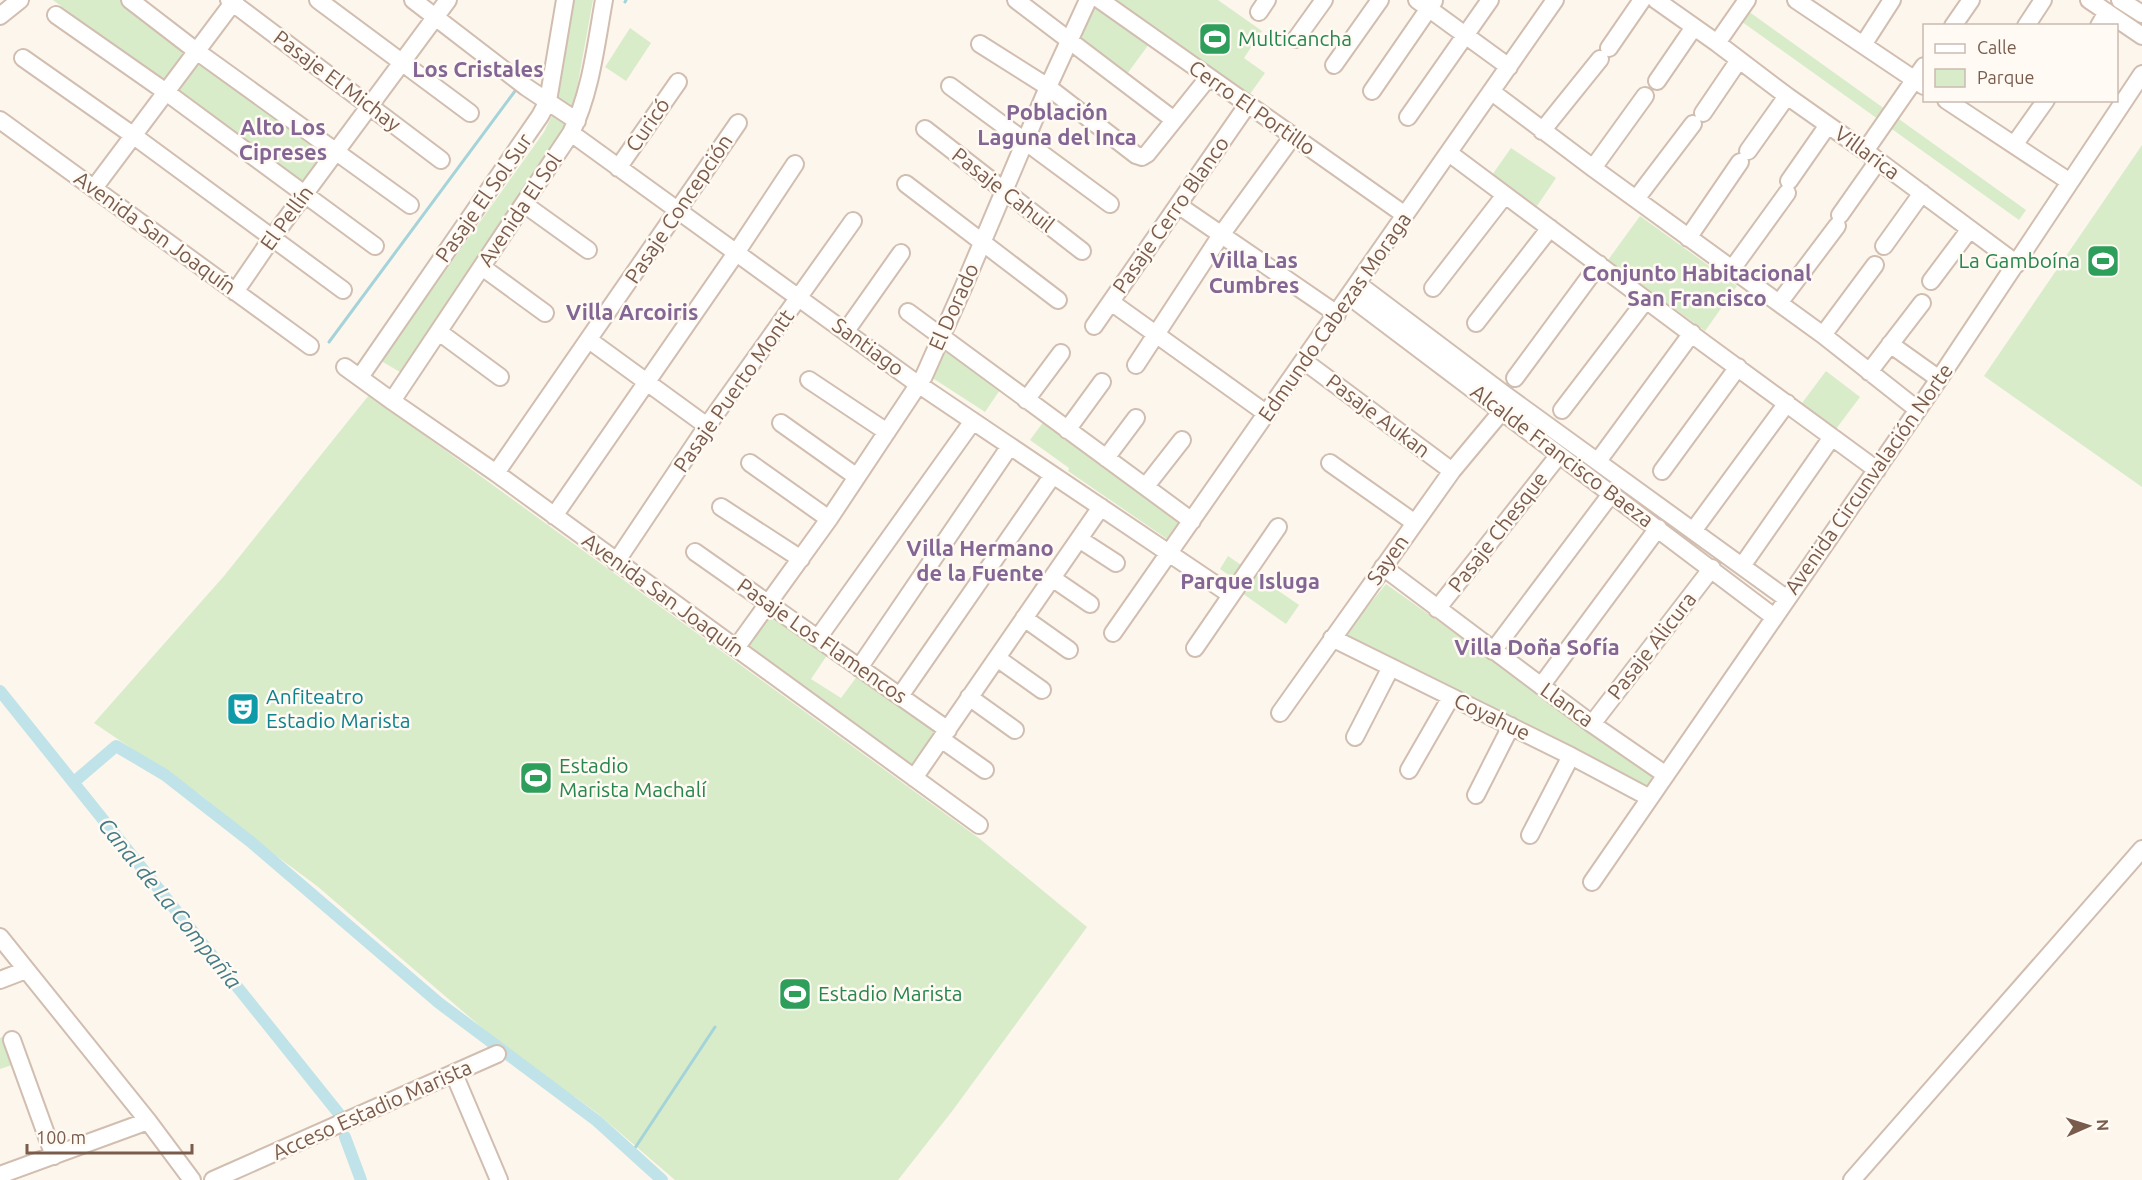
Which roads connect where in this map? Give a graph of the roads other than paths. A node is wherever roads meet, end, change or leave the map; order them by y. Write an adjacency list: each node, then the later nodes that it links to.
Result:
1 (20, 0): 29 (street)
2 (130, 0): 43 (street)
3 (318, 0): 46 (street)
4 (413, 0): 30 (street, Santiago)
5 (448, 0): 30 (street, El Pellín)
6 (565, 0): 61 (street, Pasaje El Sol Sur)
7 (604, 0): 73 (street, Avenida El Sol)
8 (1016, 0): 39 (street)
9 (1088, 0): 39 (street, El Dorado)
10 (1100, 0): 51 (street, Cerro El Portillo)
11 (1324, 0): 38 (street)
12 (1380, 0): 47 (street)
13 (1490, 0): 36 (street)
14 (1555, 0): 48 (street, Edmundo Cabezas Moraga)
15 (1642, 0): 75 (street)
16 (1656, 0): 35 (street, Villarica)
17 (1747, 0): 40 (street)
18 (1796, 0): 26 (street)
19 (1893, 0): 42 (street)
20 (1971, 0): 32 (street)
21 (2043, 0): 33 (street)
22 (2090, 0): 31 (street)
23 (2121, 0): 27 (street)
24 (232, 1): 43 (street); 65 (street, Pasaje El Michay)
25 (1427, 3): 36 (street); 57 (street)
26 (1819, 6): 42 (street)
27 (2142, 14)
28 (56, 15): 56 (street)
29 (0, 16)
30 (436, 17): 46 (street, El Pellín); 61 (street, Santiago)
31 (2103, 19)
32 (1954, 24)
33 (2027, 24)
34 (2118, 26): 37 (street)
35 (1694, 27): 40 (street, Villarica); 52 (street)
36 (1466, 35): 48 (street); 68 (street)
37 (2142, 36)
38 (1296, 39)
39 (1068, 41): 55 (street, El Dorado); 70 (street)
40 (1717, 43): 45 (street, Villarica)
41 (980, 44): 55 (street)
42 (1863, 45): 50 (street)
43 (195, 50): 56 (street); 80 (street)
44 (23, 58): 76 (street)
45 (1739, 60): 60 (street, Villarica); 94 (street)
46 (402, 62): 65 (street, El Pellín); 67 (street)
47 (1334, 65)
48 (1509, 67): 58 (street, Edmundo Cabezas Moraga)
49 (2142, 74): 87 (street, Avenida Circunvalación Norte)
50 (1921, 77): 82 (street)
51 (1208, 78): 64 (street, Cerro El Portillo); 70 (street)
52 (1657, 81)
53 (678, 82): 85 (street, Curicó)
54 (950, 86): 78 (street)
55 (1048, 87): 70 (street); 78 (street, El Dorado)
56 (166, 92): 76 (street); 92 (street)
57 (1372, 92)
58 (1492, 92): 75 (street); 81 (street, Edmundo Cabezas Moraga)
59 (1645, 96): 86 (street)
60 (1787, 96): 72 (street, Villarica); 106 (street)
61 (548, 101): 73 (street, Santiago); 150 (street, Pasaje El Sol Sur)
62 (1953, 102): 66 (street)
63 (2045, 102): 79 (street)
64 (1248, 104): 77 (street, Cerro El Portillo); 97 (street, Pasaje Cerro Blanco)
65 (369, 106): 80 (street, El Pellín); 83 (street, Pasaje El Michay)
66 (1969, 107): 79 (street)
67 (470, 113)
68 (1408, 117)
69 (0, 120): 89 (street, Avenida San Joaquín)
70 (1174, 120)
71 (738, 123): 99 (street, Pasaje Concepción)
72 (1828, 125): 82 (street, Villarica); 118 (street)
73 (574, 127): 85 (street, Santiago); 95 (street, Avenida El Sol)
74 (925, 129): 90 (street, Pasaje Cahuil)
75 (1542, 131): 86 (street)
76 (134, 136): 89 (street); 105 (street)
77 (1293, 136): 100 (street, Cerro El Portillo); 104 (street)
78 (1024, 141): 90 (street, El Dorado); 96 (street)
79 (2014, 146): 87 (street)
80 (336, 152): 92 (street, El Pellín); 98 (street)
81 (1449, 153): 93 (street); 100 (street, Edmundo Cabezas Moraga)
82 (1872, 156): 91 (street, Villarica); 128 (street)
83 (441, 160)
84 (795, 164): 112 (street)
85 (618, 168): 99 (street, Santiago)
86 (1593, 168): 94 (street)
87 (2070, 182): 115 (street, Avenida Circunvalación Norte)
88 (906, 184): 107 (street)
89 (94, 188): 123 (street, Avenida San Joaquín)
90 (1004, 192): 107 (street, El Dorado); 111 (street, Pasaje Cahuil)
91 (1922, 193): 103 (street, Villarica); 109 (street)
92 (305, 194): 105 (street, El Pellín); 108 (street)
93 (1504, 195): 102 (street); 120 (street)
94 (1636, 199): 106 (street)
95 (524, 204): 110 (street); 117 (street, Avenida El Sol)
96 (1110, 204)
97 (1178, 205): 104 (street); 127 (street, Pasaje Cerro Blanco)
98 (410, 206)
99 (678, 211): 112 (street, Santiago); 141 (street, Pasaje Concepción)
100 (1405, 215): 122 (street, Edmundo Cabezas Moraga)
101 (853, 220): 124 (street, Pasaje Puerto Montt)
102 (1550, 228): 114 (street); 133 (street)
103 (1970, 229): 115 (street, Villarica); 119 (street)
104 (1221, 235): 132 (street); 140 (street)
105 (272, 238): 121 (street); 123 (street, El Pellín)
106 (1688, 238): 118 (street)
107 (981, 244): 125 (street); 139 (street, El Dorado)
108 (375, 246)
109 (1884, 246)
110 (588, 250)
111 (1082, 251)
112 (736, 253): 124 (street, Santiago); 155 (street)
113 (901, 254): 136 (street)
114 (1599, 264): 126 (street); 152 (street)
115 (2017, 264): 154 (street, Avenida Circunvalación Norte)
116 (1875, 265): 138 (street)
117 (482, 267): 131 (street); 135 (street, Avenida El Sol)
118 (1732, 269): 128 (street)
119 (1931, 281)
120 (1433, 288)
121 (343, 290)
122 (1354, 290): 132 (street, Edmundo Cabezas Moraga); 163 (street, Alcalde Francisco Baeza); 176 (street, Alcalde Francisco Baeza)
123 (235, 292): 143 (street, Avenida San Joaquín)
124 (799, 298): 136 (street, Santiago); 168 (street, Pasaje Puerto Montt)
125 (1058, 300)
126 (1646, 300): 137 (street); 161 (street)
127 (1111, 302): 134 (street, Pasaje Cerro Blanco); 140 (street)
128 (1779, 303): 138 (street)
129 (1922, 303): 142 (street)
130 (908, 312): 139 (street)
131 (545, 313)
132 (1337, 314): 145 (street, Edmundo Cabezas Moraga)
133 (1476, 323)
134 (1094, 326)
135 (439, 332): 151 (street); 159 (street, Avenida El Sol)
136 (846, 332): 157 (street, Santiago)
137 (1692, 333): 148 (street); 176 (street)
138 (1823, 335): 149 (street)
139 (942, 336): 157 (street, El Dorado); 158 (street)
140 (1157, 336): 146 (street); 164 (street)
141 (589, 340): 155 (street); 182 (street, Pasaje Concepción)
142 (1890, 344): 149 (street); 154 (street)
143 (310, 346)
144 (1061, 353): 158 (street)
145 (1304, 361): 164 (street, Edmundo Cabezas Moraga); 180 (street, Pasaje Aukan)
146 (1136, 365)
147 (345, 367): 150 (street, Avenida San Joaquín)
148 (1738, 367): 160 (street); 181 (street)
149 (1869, 372): 162 (street)
150 (360, 377): 159 (street, Avenida San Joaquín)
151 (500, 377)
152 (1515, 378)
153 (809, 380): 170 (street)
154 (1939, 380): 162 (street, Avenida Circunvalación Norte)
155 (647, 381): 168 (street); 189 (street)
156 (1102, 382): 169 (street)
157 (919, 384): 166 (street, Santiago); 170 (street, El Dorado)
158 (1026, 400): 169 (street)
159 (392, 401): 182 (street, Avenida San Joaquín)
160 (1787, 403): 171 (street); 195 (street)
161 (1562, 410)
162 (1918, 410): 179 (street, Avenida Circunvalación Norte)
163 (1502, 411): 174 (street, Alcalde Francisco Baeza); 180 (street, Sayen)
164 (1267, 414): 191 (street, Edmundo Cabezas Moraga)
165 (1136, 418): 175 (street)
166 (974, 421): 173 (street, Santiago); 214 (street)
167 (781, 423): 184 (street)
168 (708, 426): 200 (street, Pasaje Puerto Montt)
169 (1067, 430): 175 (street)
170 (887, 432): 184 (street, El Dorado)
171 (1832, 437): 179 (street); 202 (street)
172 (1182, 440): 185 (street)
173 (1010, 446): 183 (street, Santiago); 222 (street)
174 (1559, 455): 186 (street, Alcalde Francisco Baeza); 210 (street, Pasaje Chesque)
175 (1106, 459): 185 (street)
176 (1598, 461): 195 (street, Alcalde Francisco Baeza)
177 (1330, 463): 192 (street)
178 (750, 464): 190 (street)
179 (1877, 470): 207 (street, Avenida Circunvalación Norte)
180 (1452, 471): 192 (street, Sayen)
181 (1662, 471)
182 (496, 473): 189 (street, Avenida San Joaquín)
183 (1053, 475): 188 (street, Santiago); 225 (street)
184 (857, 477): 190 (street, El Dorado)
185 (1146, 486): 191 (street)
186 (1612, 495): 194 (street, Alcalde Francisco Baeza); 219 (street)
187 (722, 507): 199 (street)
188 (1101, 507): 196 (street); 198 (street, Santiago)
189 (554, 516): 200 (street, Avenida San Joaquín)
190 (829, 519): 199 (street, El Dorado)
191 (1192, 521): 198 (street, Edmundo Cabezas Moraga)
192 (1414, 522): 203 (street, Sayen)
193 (1278, 527): 206 (street)
194 (1658, 528): 204 (street, Alcalde Francisco Baeza); 223 (street)
195 (1693, 531): 202 (street, Alcalde Francisco Baeza)
196 (1079, 538): 201 (street); 205 (street)
197 (695, 552): 208 (street, Pasaje Los Flamencos)
198 (1169, 554): 206 (street, Santiago); 213 (street, Edmundo Cabezas Moraga)
199 (801, 559): 208 (street, El Dorado)
200 (616, 562): 216 (street, Avenida San Joaquín)
201 (1116, 563)
202 (1742, 566): 207 (street, Alcalde Francisco Baeza)
203 (1383, 567): 210 (street, Llanca); 215 (street, Sayen)
204 (1712, 568): 211 (street, Alcalde Francisco Baeza); 229 (street, Pasaje Alicura)
205 (1052, 578): 209 (street); 212 (street)
206 (1231, 595): 217 (street)
207 (1787, 599): 211 (street, Avenida Circunvalación Norte)
208 (768, 602): 214 (street, Pasaje Los Flamencos); 216 (street, El Dorado)
209 (1090, 603)
210 (1437, 609): 219 (street, Llanca)
211 (1774, 617): 237 (street, Avenida Circunvalación Norte)
212 (1024, 618): 218 (street); 220 (street)
213 (1113, 633)
214 (818, 638): 222 (street, Pasaje Los Flamencos)
215 (1332, 638): 221 (street, Coyahue); 228 (street, Sayen)
216 (736, 648): 238 (street, Avenida San Joaquín)
217 (1195, 648)
218 (1069, 650)
219 (1493, 651): 223 (street, Llanca)
220 (997, 658): 224 (street); 226 (street)
221 (1391, 667): 227 (street, Coyahue); 233 (street)
222 (859, 668): 225 (street, Pasaje Los Flamencos)
223 (1541, 686): 229 (street, Llanca)
224 (1042, 690)
225 (900, 696): 232 (street, Pasaje Los Flamencos)
226 (969, 697): 231 (street); 232 (street)
227 (1451, 697): 230 (street, Coyahue); 236 (street)
228 (1280, 713)
229 (1592, 724): 237 (street, Llanca)
230 (1511, 726): 234 (street, Coyahue); 239 (street)
231 (1015, 730)
232 (944, 734): 235 (street, Pasaje Los Flamencos); 238 (street)
233 (1355, 737)
234 (1571, 756): 240 (street, Coyahue); 242 (street)
235 (985, 770)
236 (1409, 770)
237 (1666, 775): 240 (street, Avenida Circunvalación Norte)
238 (914, 778): 241 (street, Avenida San Joaquín)
239 (1476, 795)
240 (1650, 798): 244 (street, Avenida Circunvalación Norte)
241 (979, 825)
242 (1530, 835)
243 (2142, 849): 257 (street)
244 (1592, 882)
245 (0, 936): 246 (street)
246 (26, 970): 247 (street); 251 (street)
247 (0, 980)
248 (12, 1040): 252 (street)
249 (497, 1054): 250 (street, Acceso Estadio Marista)
250 (454, 1074): 255 (street, Acceso Estadio Marista); 256 (street)
251 (148, 1121): 252 (street); 254 (street)
252 (54, 1156): 253 (street)
253 (0, 1176)
254 (192, 1180)
255 (213, 1180)
256 (500, 1180)
257 (1852, 1180)

